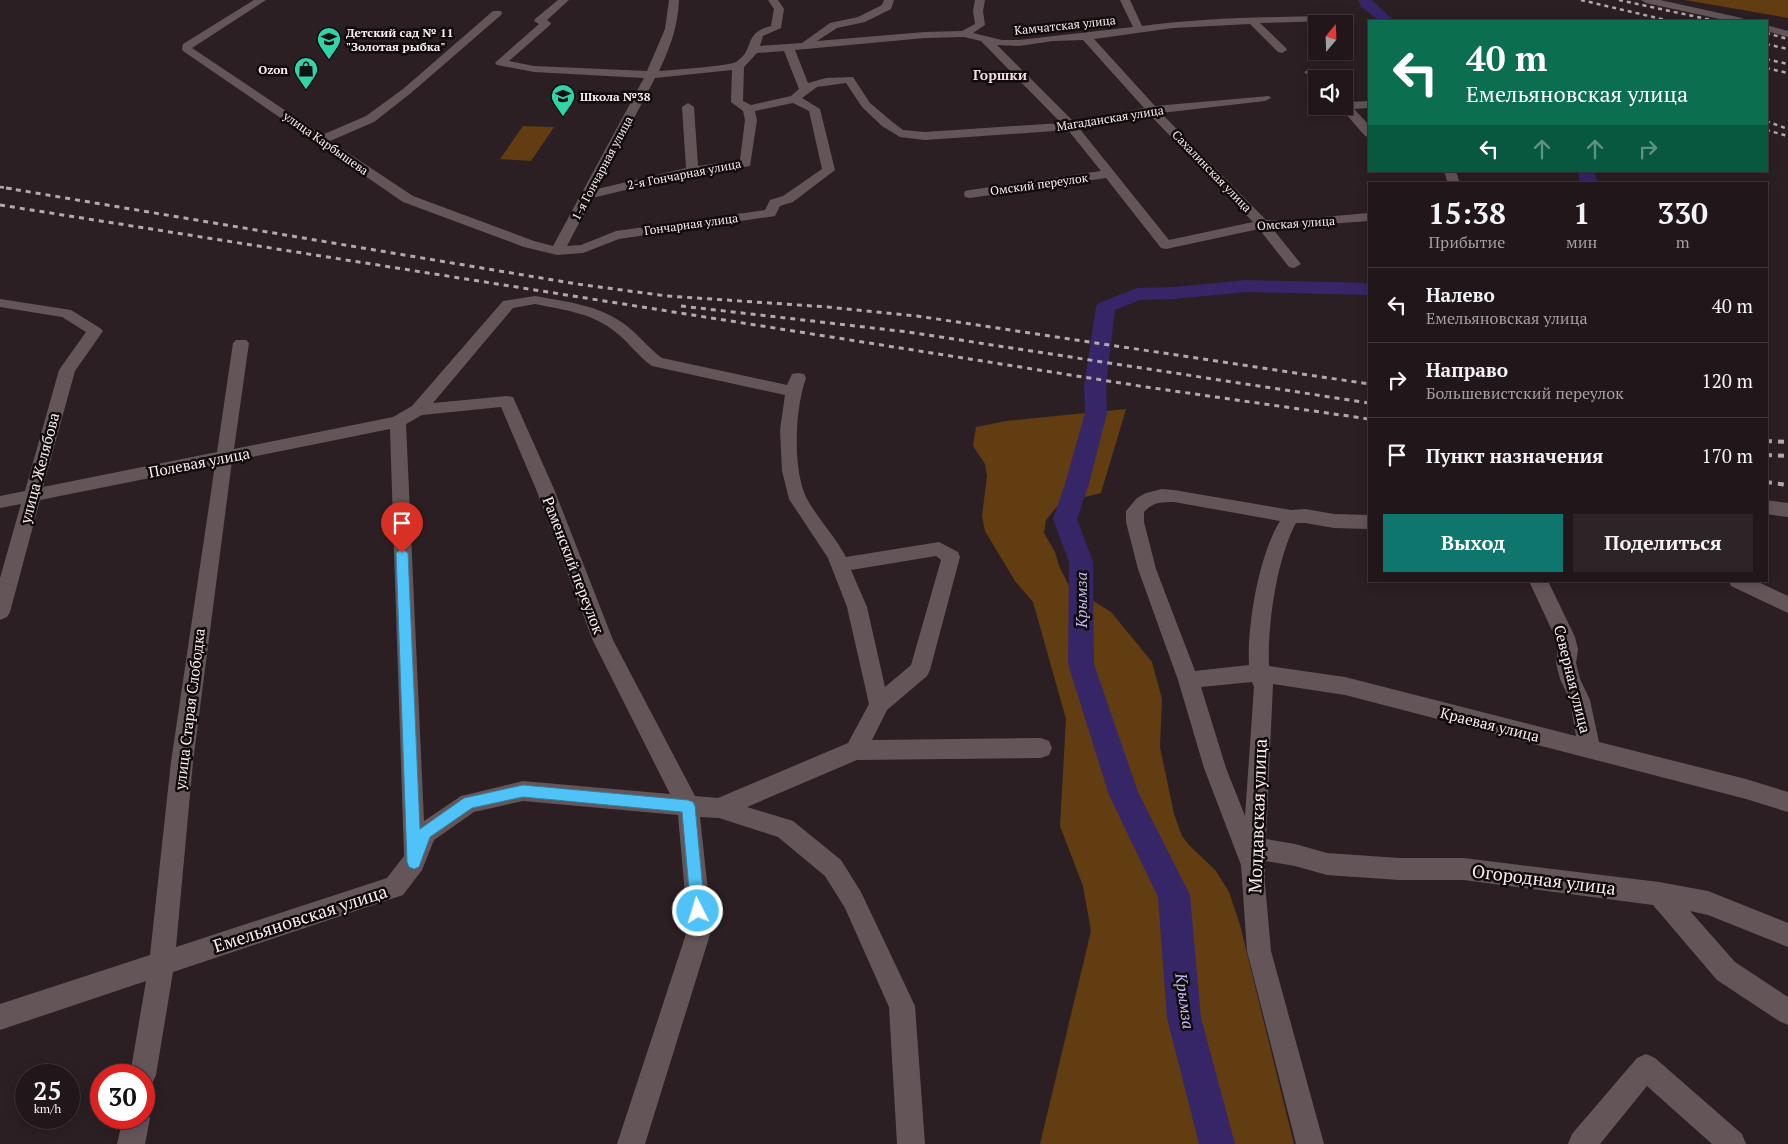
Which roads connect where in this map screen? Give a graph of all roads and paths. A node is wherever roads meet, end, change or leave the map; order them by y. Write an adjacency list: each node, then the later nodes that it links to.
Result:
1 (261, 0): 37 (street, улица Карбышева)
2 (564, 0): 24 (street)
3 (674, 0): 24 (street, 1-я Гончарная улица)
4 (773, 0): 21 (street)
5 (889, 0): 19 (street)
6 (980, 0): 15 (street)
7 (1126, 0): 13 (street)
8 (1646, 0): 12 (street)
9 (497, 13): 37 (street)
10 (1308, 19): 11 (street, Камчатская улица)
11 (1254, 20): 13 (street, Камчатская улица); 22 (street)
12 (1737, 20)
13 (1138, 28): 17 (street, Камчатская улица)
14 (1768, 29): 16 (street)
15 (964, 34): 18 (street, Камчатская улица); 19 (street, Камчатская улица)
16 (1788, 34)
17 (1086, 37): 18 (street, Камчатская улица); 32 (street, Сахалинская улица)
18 (985, 39): 34 (street)
19 (806, 44): 20 (street)
20 (788, 46): 21 (street); 25 (street)
21 (754, 50): 23 (street)
22 (1282, 50)
23 (738, 66): 24 (street); 31 (street, 2-я Гончарная улица)
24 (651, 75): 41 (street, 1-я Гончарная улица)
25 (804, 88): 27 (street); 36 (street)
26 (1265, 98): 32 (street, Магаданская улица)
27 (795, 99): 31 (street); 45 (street, Гончарная улица)
28 (1368, 104): 29 (street)
29 (1353, 105)
30 (688, 107): 38 (street)
31 (749, 109): 38 (street, 2-я Гончарная улица)
32 (1152, 110): 34 (street, Магаданская улица); 43 (street, Сахалинская улица)
33 (1353, 114): 35 (street)
34 (1071, 126): 36 (street, Магаданская улица); 39 (street)
35 (1368, 132)
36 (925, 136)
37 (321, 140): 45 (street, улица Карбышева)
38 (692, 171): 41 (street, 2-я Гончарная улица)
39 (1109, 174): 40 (street, Омский переулок); 44 (street)
40 (970, 194)
41 (587, 195): 45 (street, 1-я Гончарная улица)
42 (1368, 218): 43 (street, Омская улица)
43 (1262, 224): 44 (street, Омская улица); 46 (street, Сахалинская улица)
44 (1166, 245)
45 (557, 251)
46 (1294, 264)
47 (0, 303): 54 (street, улица Желябова)
48 (508, 304): 50 (street); 51 (street)
49 (242, 344): 53 (street, улица Старая Слободка)
50 (796, 385): 60 (street)
51 (418, 410): 52 (street, Полевая улица); 72 (street, Раменский переулок)
52 (398, 422): 53 (street, Полевая улица); 75 (street)
53 (223, 457): 54 (street, Полевая улица); 78 (street, улица Старая Слободка)
54 (32, 496): 55 (street, Полевая улица); 64 (street, улица Желябова)
55 (0, 502)
56 (1768, 507): 57 (street)
57 (1788, 510)
58 (1290, 517): 59 (street); 65 (street, Молдавская улица); 66 (street)
59 (1368, 522)
60 (840, 566): 67 (street); 67 (street)
61 (1538, 582): 70 (street, Северная улица)
62 (1740, 582): 63 (street)
63 (1788, 605)
64 (0, 612)
65 (1259, 672): 66 (street, Краевая улица); 70 (street, Краевая улица); 74 (street, Молдавская улица)
66 (1188, 680): 74 (street)
67 (879, 704): 69 (street)
68 (1041, 748): 69 (street)
69 (856, 750): 73 (street)
70 (1592, 750): 71 (street, Краевая улица)
71 (1788, 802)
72 (688, 806): 73 (street, Емельяновская улица); 75 (street, Емельяновская улица); 84 (street)
73 (719, 808): 85 (street)
74 (1253, 856): 76 (street, Огородная улица); 86 (street, Молдавская улица)
75 (414, 862): 78 (street, Емельяновская улица)
76 (1659, 894): 77 (street, Огородная улица); 79 (street)
77 (1788, 935)
78 (162, 963): 80 (street, Емельяновская улица); 81 (street, улица Старая Слободка)
79 (1788, 1012)
80 (0, 1017)
81 (145, 1064)
82 (134, 1129): 83 (street)
83 (131, 1144)
84 (632, 1144)
85 (911, 1144)
86 (1310, 1144)
87 (1582, 1144): 88 (street)
88 (1732, 1144)

